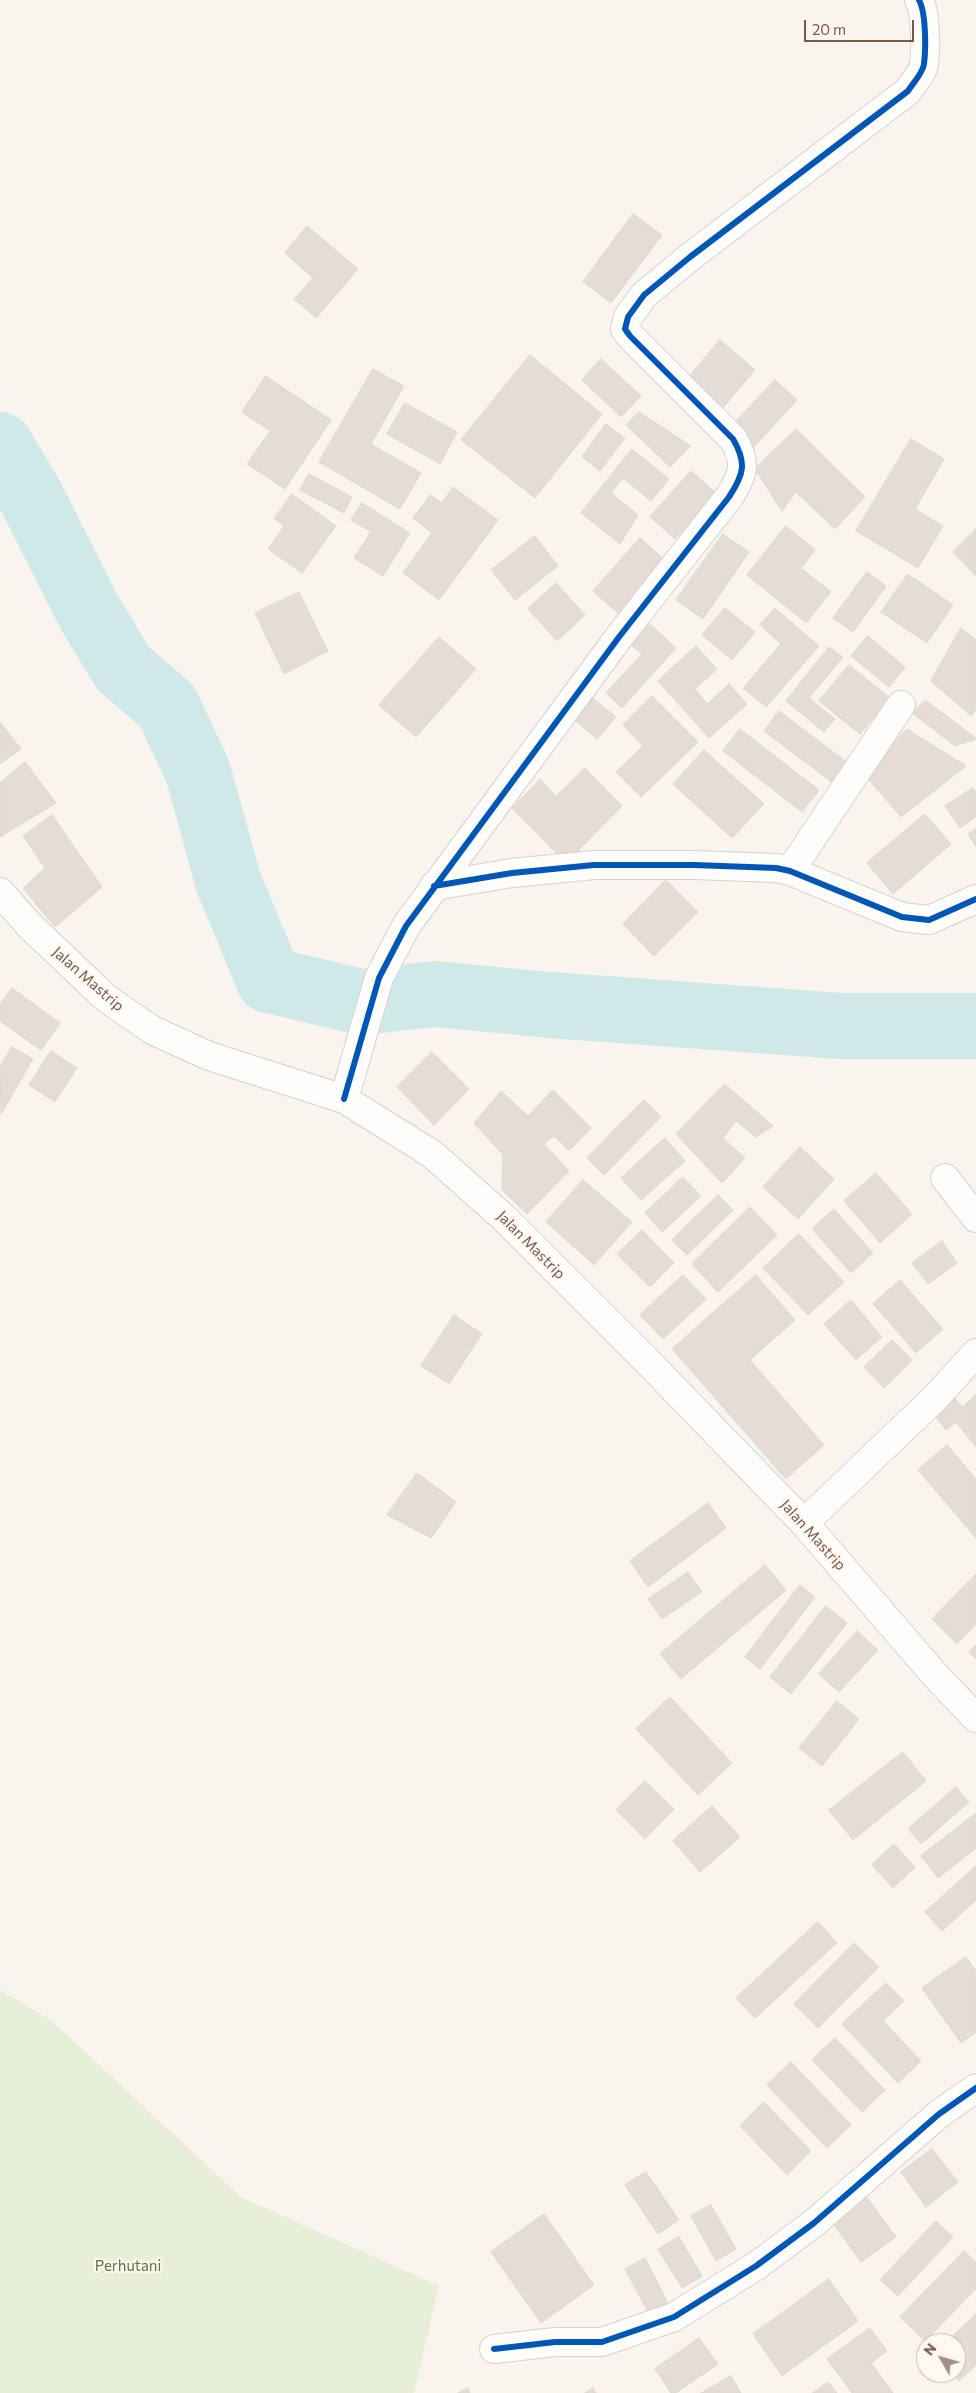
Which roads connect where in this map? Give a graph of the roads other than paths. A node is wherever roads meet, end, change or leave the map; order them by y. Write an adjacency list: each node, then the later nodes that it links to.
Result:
1 (918, 0): 4 (street)
2 (901, 705): 3 (street)
3 (790, 871): 4 (street); 6 (street)
4 (434, 886): 7 (street)
5 (0, 892): 7 (street, Jalan Mastrip)
6 (976, 899)
7 (344, 1099): 11 (street, Jalan Mastrip)
8 (945, 1178): 9 (street)
9 (976, 1218)
10 (976, 1353): 11 (street)
11 (804, 1523): 12 (street, Jalan Mastrip)
12 (976, 1718)
13 (976, 2088): 14 (street)
14 (494, 2349)

